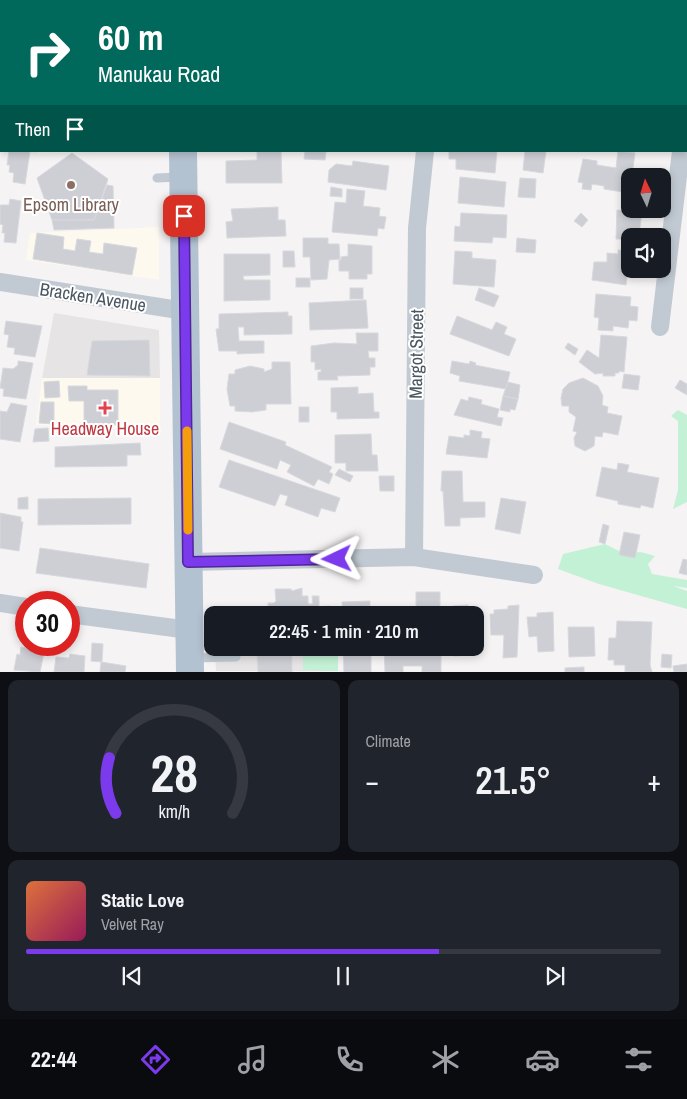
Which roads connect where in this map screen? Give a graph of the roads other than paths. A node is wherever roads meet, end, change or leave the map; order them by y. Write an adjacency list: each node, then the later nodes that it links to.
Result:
1 (425, 152): 7 (street, Margot Street)
2 (681, 152): 6 (street)
3 (175, 169): 5 (main road)
4 (0, 282): 5 (street, Bracken Avenue)
5 (185, 311): 8 (main road)
6 (660, 327)
7 (414, 556): 8 (street); 9 (street)
8 (188, 562): 13 (main road)
9 (534, 575)
10 (0, 602): 11 (street)
11 (15, 605)
12 (80, 615): 13 (street)
13 (189, 630): 15 (main road)
14 (236, 658): 15 (lane)
15 (189, 665)

